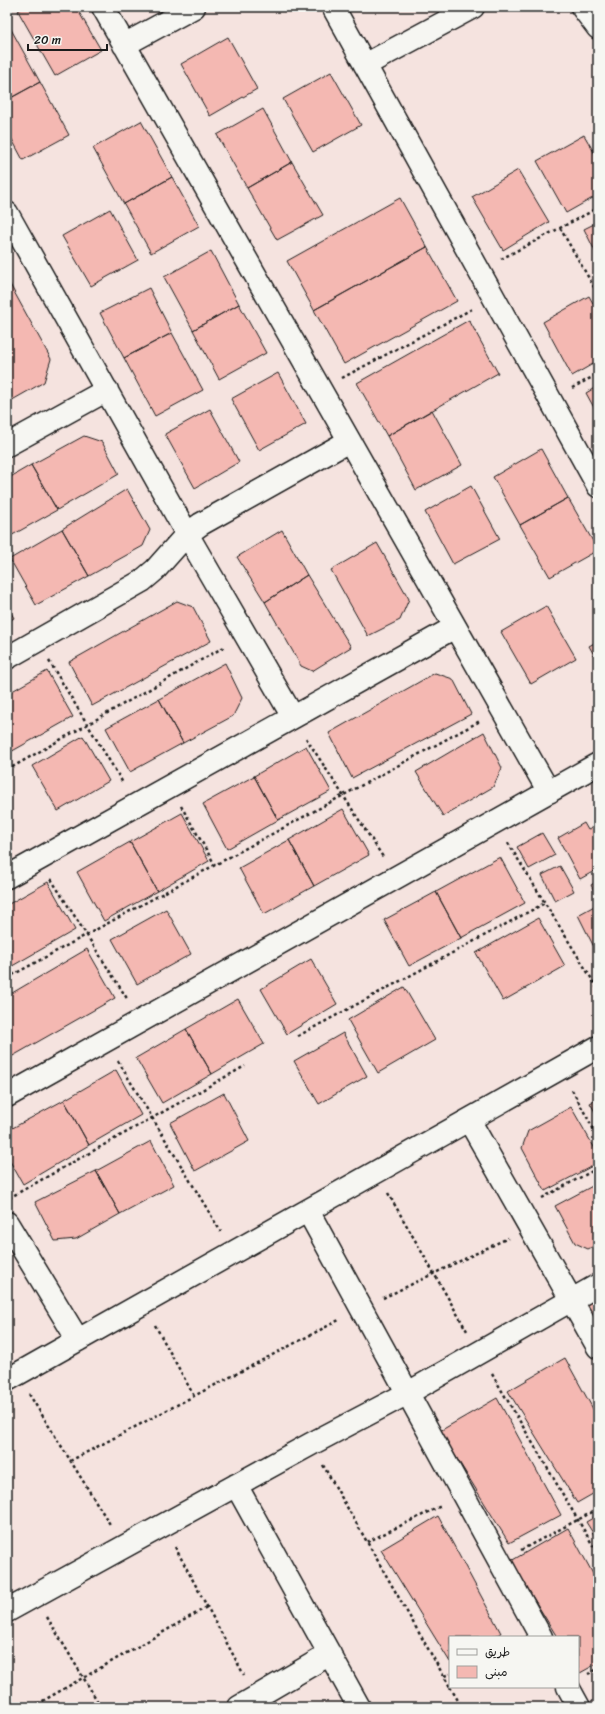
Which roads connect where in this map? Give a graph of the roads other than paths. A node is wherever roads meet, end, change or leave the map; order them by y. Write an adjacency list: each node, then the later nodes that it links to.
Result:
1 (103, 7): 7 (street)
2 (194, 7): 7 (street)
3 (332, 7): 8 (street)
4 (473, 7): 8 (street)
5 (582, 7): 6 (street)
6 (598, 28)
7 (124, 45): 11 (street)
8 (365, 65): 13 (street)
9 (7, 212): 10 (street)
10 (107, 390): 12 (street); 14 (street)
11 (349, 441): 14 (street); 15 (street)
12 (7, 445)
13 (598, 486)
14 (188, 534): 16 (street); 17 (street)
15 (455, 627): 17 (street); 19 (street)
16 (7, 658)
17 (292, 717): 20 (street)
18 (598, 764): 19 (street)
19 (549, 792): 22 (street)
20 (7, 877)
21 (598, 1047): 23 (street)
22 (7, 1096)
23 (469, 1120): 24 (street); 27 (street)
24 (308, 1211): 28 (street); 31 (street)
25 (7, 1223): 28 (street)
26 (598, 1285): 27 (street)
27 (571, 1300): 29 (street); 31 (street)
28 (78, 1340): 30 (street)
29 (598, 1347)
30 (12, 1377)
31 (408, 1393): 32 (street); 34 (street)
32 (236, 1485): 33 (street); 35 (street)
33 (7, 1612)
34 (540, 1636)
35 (330, 1654): 37 (street); 38 (street)
36 (569, 1688): 39 (street)
37 (248, 1702)
38 (359, 1707)
39 (579, 1707)

